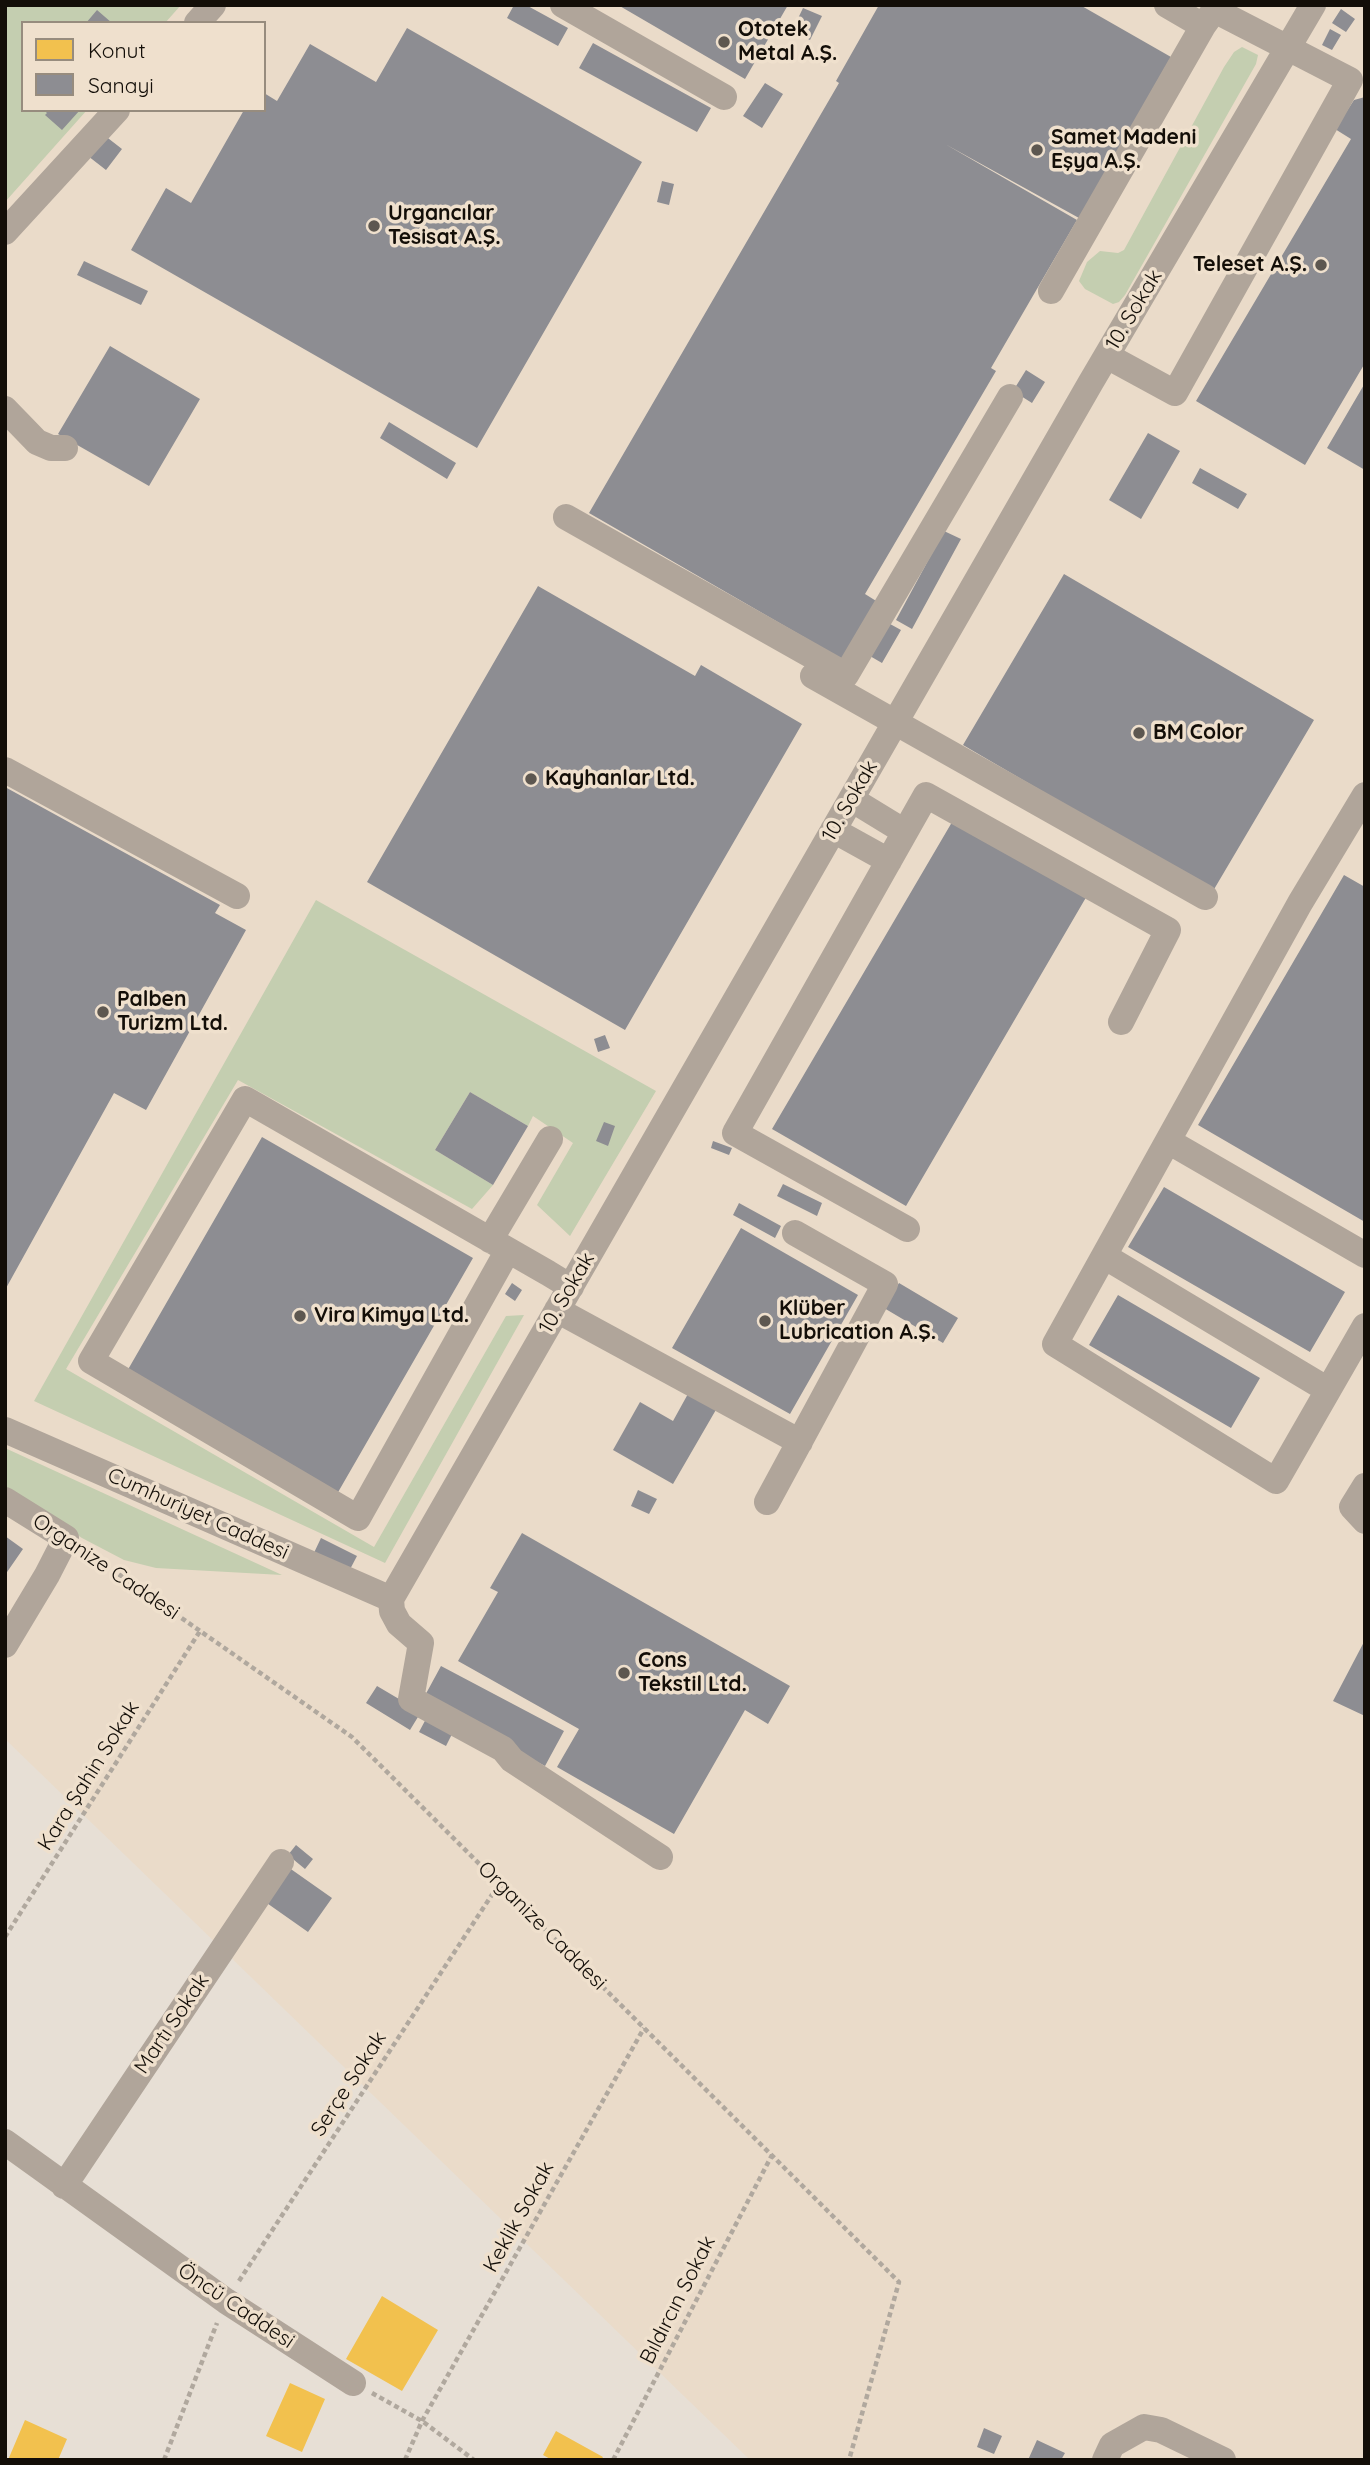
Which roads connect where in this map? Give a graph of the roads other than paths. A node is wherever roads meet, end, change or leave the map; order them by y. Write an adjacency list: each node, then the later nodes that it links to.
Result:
1 (213, 5): 5 (street)
2 (563, 5): 8 (street)
3 (1167, 5): 6 (street)
4 (1313, 5): 7 (street, 10. Sokak)
5 (199, 21)
6 (1203, 26): 7 (street); 11 (street)
7 (1287, 49): 12 (street, 10. Sokak); 12 (street)
8 (724, 97)
9 (115, 112): 10 (street)
10 (5, 232)
11 (1051, 291)
12 (1107, 356): 18 (street, 10. Sokak)
13 (1010, 397): 17 (street)
14 (5, 409): 15 (street)
15 (65, 448)
16 (566, 517): 17 (street)
17 (780, 638): 18 (street)
18 (895, 723): 21 (street, 10. Sokak); 27 (street)
19 (5, 770): 26 (street)
20 (1365, 794): 22 (street)
21 (851, 799): 23 (street, 10. Sokak); 24 (street)
22 (1357, 824): 30 (street)
23 (833, 830): 25 (street); 36 (street, 10. Sokak)
24 (905, 832): 25 (street); 28 (street)
25 (889, 861): 31 (street)
26 (237, 896)
27 (1205, 897)
28 (1121, 1022)
29 (550, 1139): 33 (street)
30 (1168, 1142): 34 (street); 35 (street)
31 (907, 1229)
32 (795, 1233): 41 (street)
33 (499, 1245): 33 (street); 36 (street)
34 (1365, 1255)
35 (1104, 1256): 39 (street); 39 (street)
36 (571, 1287): 37 (street, 10. Sokak)
37 (557, 1310): 41 (street); 46 (street, 10. Sokak)
38 (1365, 1326): 39 (street)
39 (1328, 1390)
40 (5, 1430): 46 (street, Cumhuriyet Caddesi)
41 (800, 1441): 44 (street)
42 (1365, 1486): 45 (street)
43 (5, 1500): 47 (street, Organize Caddesi)
44 (767, 1502)
45 (1365, 1521)
46 (391, 1599): 48 (street)
47 (5, 1645)
48 (660, 1857)
49 (281, 1862): 51 (street, Martı Sokak)
50 (5, 2142): 51 (street, Öncü Caddesi)
51 (64, 2186): 52 (street, Öncü Caddesi)
52 (354, 2383)
53 (1105, 2460): 54 (street)
54 (1223, 2460)

